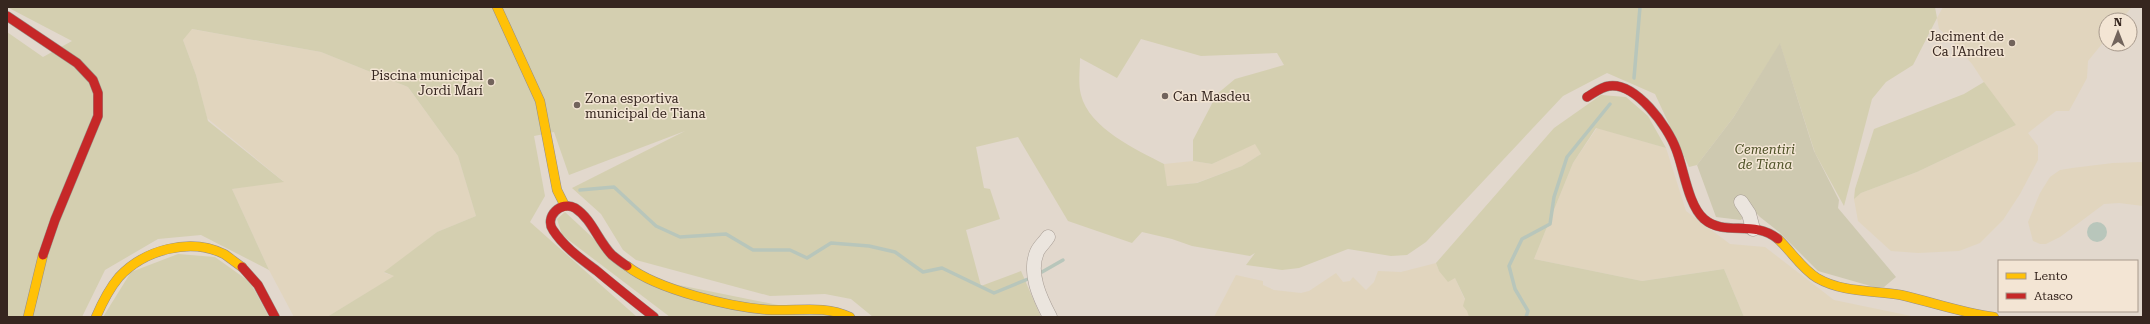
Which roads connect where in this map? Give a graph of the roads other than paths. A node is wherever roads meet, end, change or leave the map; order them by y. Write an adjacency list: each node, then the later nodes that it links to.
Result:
1 (497, 7): 5 (street)
2 (7, 16): 8 (street)
3 (1587, 97): 6 (street)
4 (1741, 202): 6 (street)
5 (565, 206): 11 (street); 12 (street)
6 (1753, 229): 14 (street)
7 (1048, 237): 13 (street)
8 (28, 317)
9 (96, 317): 10 (street)
10 (275, 317)
11 (654, 317)
12 (850, 317)
13 (1050, 317)
14 (1994, 317)

